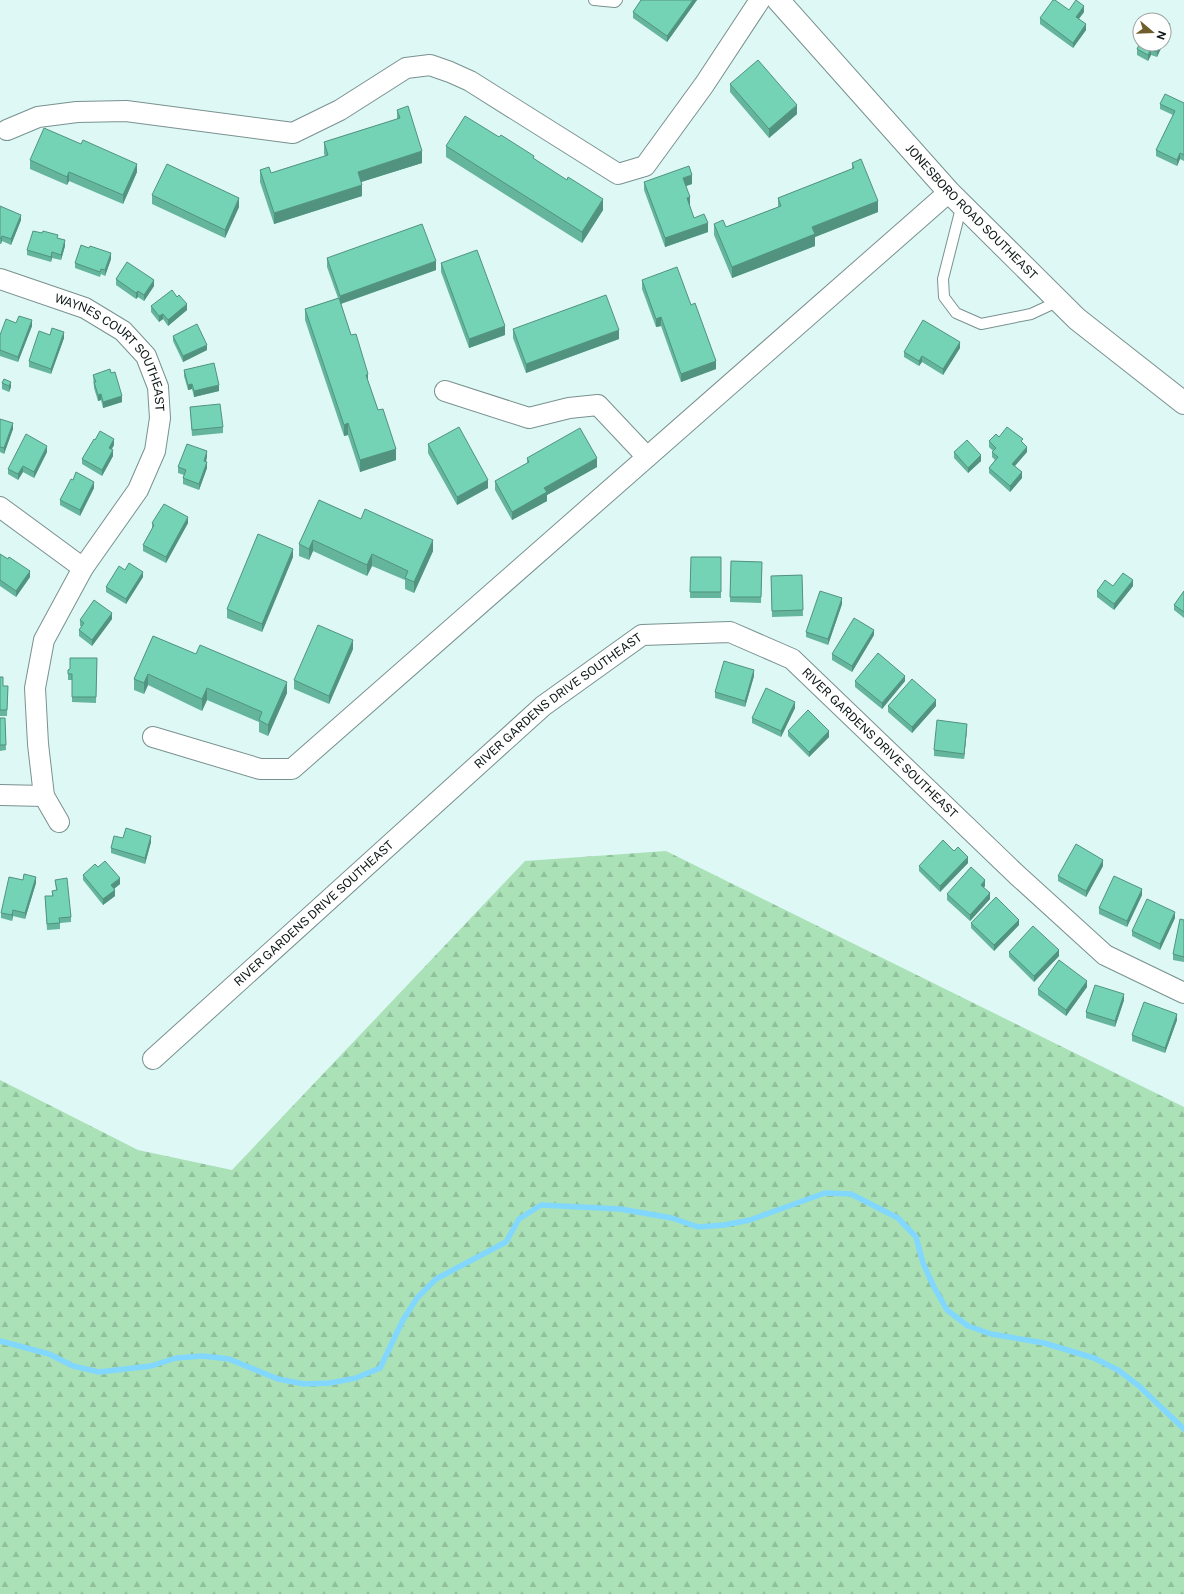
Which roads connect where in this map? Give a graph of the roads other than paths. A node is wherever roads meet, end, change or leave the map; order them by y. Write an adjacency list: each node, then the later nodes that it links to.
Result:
1 (594, 0): 2 (lane)
2 (617, 0)
3 (760, 0): 5 (street)
4 (778, 0): 6 (main road, JONESBORO ROAD SOUTHEAST)
5 (7, 130)
6 (955, 198): 8 (main road, JONESBORO ROAD SOUTHEAST); 8 (lane); 11 (street)
7 (0, 279): 13 (street, WAYNES COURT SOUTHEAST)
8 (1059, 301): 10 (main road, JONESBORO ROAD SOUTHEAST)
9 (445, 391): 11 (street)
10 (1184, 403)
11 (647, 457): 14 (street)
12 (0, 507): 13 (street)
13 (83, 568): 16 (street, WAYNES COURT SOUTHEAST)
14 (153, 737)
15 (0, 794): 16 (street)
16 (44, 796): 17 (street)
17 (59, 822)
18 (1184, 994): 19 (street, RIVER GARDENS DRIVE SOUTHEAST)
19 (153, 1059)

